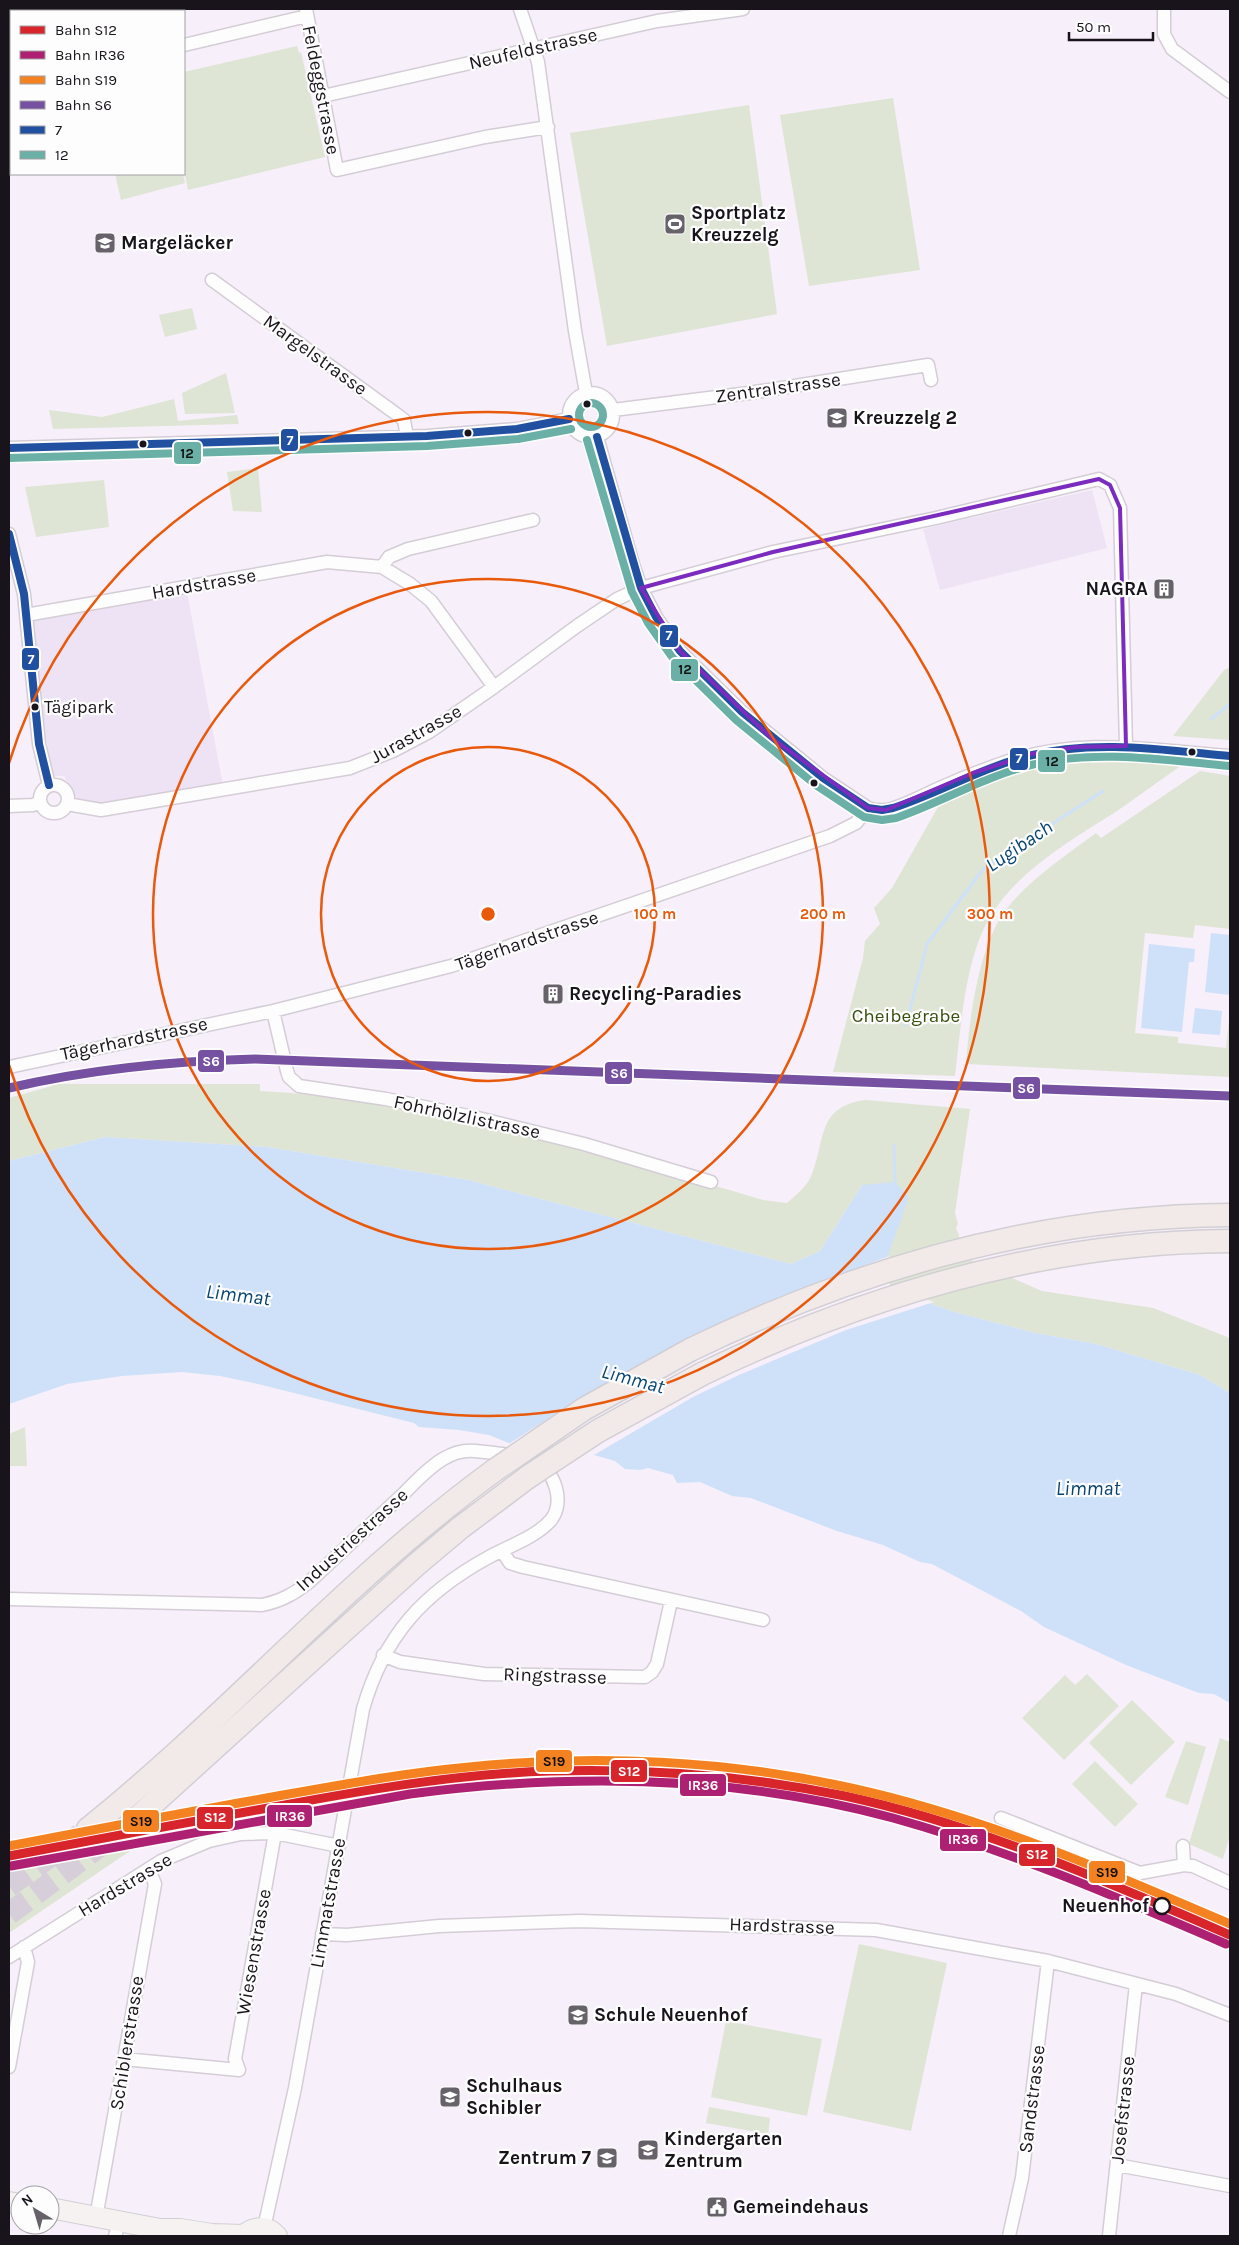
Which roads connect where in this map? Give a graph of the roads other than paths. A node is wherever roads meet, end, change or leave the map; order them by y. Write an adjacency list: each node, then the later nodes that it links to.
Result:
1 (520, 9): 6 (street)
2 (743, 9): 6 (street, Neufeldstrasse)
3 (1164, 9): 7 (street)
4 (307, 13): 5 (street); 8 (street, Feldeggstrasse)
5 (185, 45)
6 (533, 48): 8 (street, Neufeldstrasse); 9 (street)
7 (1230, 92)
8 (323, 96): 9 (street, Feldeggstrasse)
9 (548, 127): 12 (street)
10 (212, 280): 15 (street, Margelstrasse)
11 (931, 380): 13 (street, Zentralstrasse)
12 (586, 393): 13 (street); 14 (street)
13 (613, 410): 16 (street)
14 (569, 419): 15 (street); 16 (street)
15 (407, 437): 17 (street)
16 (597, 437): 22 (street)
17 (9, 448)
18 (533, 520): 21 (street)
19 (9, 534): 20 (street)
20 (13, 566): 23 (street)
21 (382, 567): 23 (street, Hardstrasse); 24 (street, Hardstrasse)
22 (641, 588): 24 (street); 25 (street); 31 (street)
23 (26, 615): 27 (street)
24 (494, 687): 29 (street, Jurastrasse)
25 (1126, 746): 26 (street); 31 (street)
26 (1230, 756)
27 (49, 785): 28 (street); 29 (street)
28 (40, 802): 29 (street); 30 (street)
29 (67, 804)
30 (9, 806)
31 (868, 808): 32 (street, Tägerhardstrasse)
32 (273, 1011): 33 (street, Tägerhardstrasse); 34 (street, Fohrhölzlistrasse)
33 (9, 1066)
34 (711, 1182)
35 (1230, 1215): 47 (highway, bridge)
36 (1230, 1241): 37 (highway)
37 (1154, 1244): 38 (highway); 39 (highway, bridge)
38 (1230, 1256)
39 (532, 1469): 40 (street, Limmatstrasse); 41 (street, Industriestrasse); 46 (highway)
40 (502, 1551): 42 (street); 44 (street, Limmatstrasse)
41 (9, 1599)
42 (672, 1601): 43 (street); 44 (street, Ringstrasse)
43 (763, 1620)
44 (383, 1655): 49 (street, Limmatstrasse)
45 (1001, 1818): 51 (street)
46 (136, 1820)
47 (88, 1829)
48 (275, 1833): 49 (street, Hardstrasse); 52 (street, Hardstrasse); 60 (street, Wiesenstrasse)
49 (339, 1846): 54 (street, Limmatstrasse)
50 (1183, 1846): 51 (street)
51 (1184, 1865): 53 (street)
52 (149, 1869): 55 (street, Hardstrasse); 60 (street, Schiblerstrasse)
53 (1230, 1883)
54 (322, 1934): 57 (street, Hardstrasse); 67 (street, Limmatstrasse)
55 (24, 1947): 56 (street, Hardstrasse); 61 (street)
56 (9, 1957)
57 (1048, 1961): 58 (street, Hardstrasse); 70 (street, Sandstrasse)
58 (1136, 1984): 59 (street, Hardstrasse); 62 (street, Josefstrasse)
59 (1230, 2015)
60 (124, 2059): 65 (street, Schiblerstrasse)
61 (9, 2067)
62 (1117, 2166): 63 (street); 71 (street, Josefstrasse)
63 (1230, 2186)
64 (60, 2210): 65 (main road)
65 (96, 2218): 66 (main road)
66 (117, 2229): 68 (main road)
67 (271, 2232): 69 (main road)
68 (167, 2233): 69 (main road)
69 (244, 2236)
70 (1009, 2236)
71 (1109, 2236)

